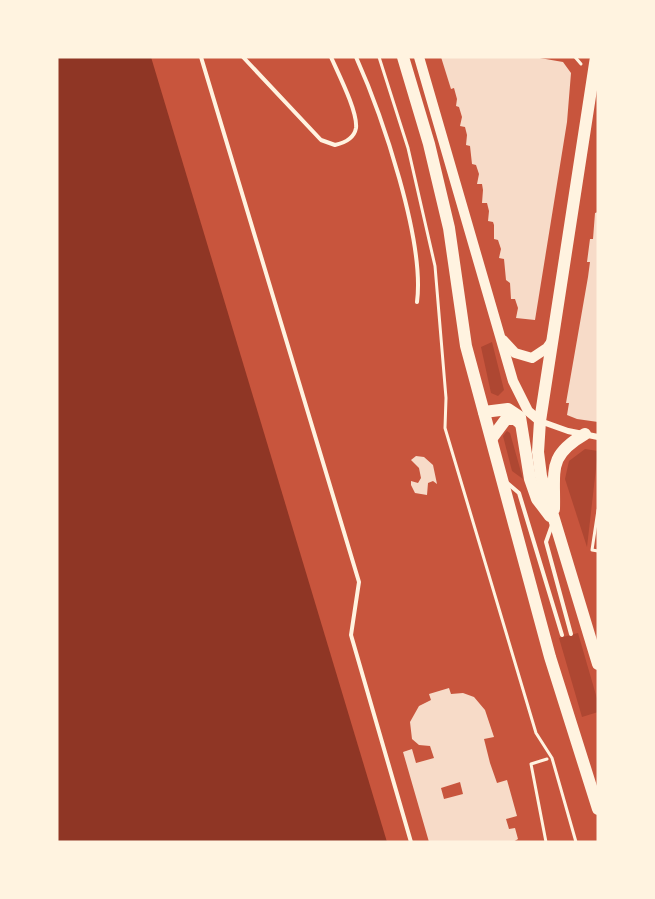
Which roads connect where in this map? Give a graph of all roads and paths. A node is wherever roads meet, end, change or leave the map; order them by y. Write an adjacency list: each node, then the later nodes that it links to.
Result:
1 (201, 57): 28 (lane)
2 (243, 57): 3 (lane)
3 (331, 57)
4 (356, 57): 10 (lane)
5 (385, 57): 9 (path)
6 (403, 57): 13 (main road)
7 (419, 57): 11 (main road)
8 (596, 57): 12 (main road)
9 (379, 58): 30 (path)
10 (417, 302)
11 (499, 335): 12 (main road); 14 (main road)
12 (554, 336): 14 (main road)
13 (484, 412): 15 (main road); 18 (main road)
14 (540, 421): 16 (street); 21 (main road)
15 (523, 429): 18 (main road); 21 (main road)
16 (585, 434): 17 (street); 21 (main road)
17 (598, 437)
18 (492, 438): 19 (main road)
19 (504, 479): 24 (lane); 27 (main road)
20 (598, 510): 22 (path)
21 (554, 519): 23 (lane); 25 (main road)
22 (598, 551)
23 (571, 634)
24 (562, 635)
25 (598, 664)
26 (547, 759): 29 (path)
27 (598, 809)
28 (411, 842)
29 (546, 842)
30 (576, 842)

